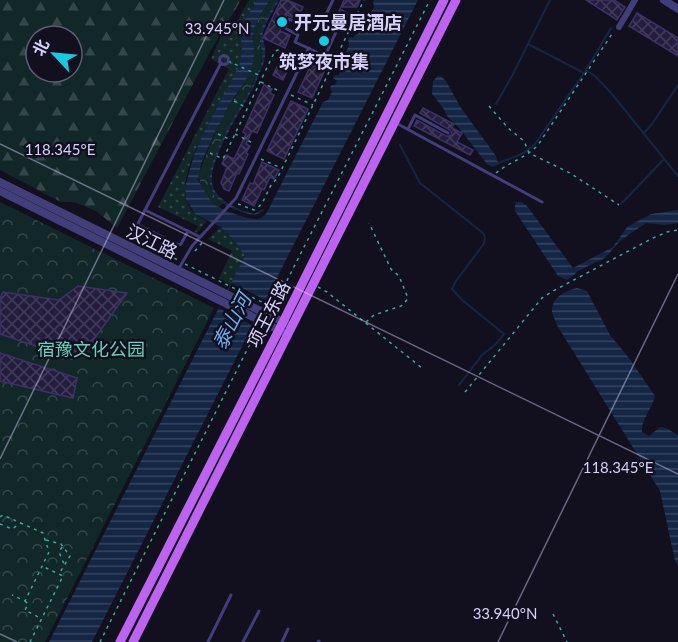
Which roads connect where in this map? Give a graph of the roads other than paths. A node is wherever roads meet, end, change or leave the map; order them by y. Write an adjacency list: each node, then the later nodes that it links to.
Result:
1 (333, 0): 7 (lane)
2 (444, 0): 23 (main road, 项王东路)
3 (456, 0): 11 (main road, 项王东路)
4 (635, 0): 8 (street)
5 (664, 0): 6 (street)
6 (678, 9)
7 (321, 25): 9 (lane); 9 (lane)
8 (616, 29)
9 (307, 48): 20 (lane)
10 (221, 63): 10 (lane); 17 (lane)
11 (394, 122): 12 (lane); 23 (main road, 项王东路)
12 (408, 129): 13 (lane); 16 (lane)
13 (448, 133)
14 (0, 182): 21 (street, 汉江路)
15 (0, 191): 23 (street, 汉江路)
16 (542, 202)
17 (146, 210): 18 (lane); 19 (lane)
18 (138, 225): 19 (lane); 21 (lane)
19 (188, 231): 20 (lane)
20 (200, 237): 22 (lane)
21 (127, 245): 22 (street, 汉江路)
22 (178, 270): 23 (street, 汉江路)
23 (285, 328): 27 (main road, 项王东路); 28 (main road, 项王东路)
24 (231, 595): 29 (lane)
25 (259, 611): 30 (lane)
26 (288, 629): 31 (lane)
27 (120, 642)
28 (133, 642)
29 (208, 642)
30 (243, 642)
31 (282, 642)

